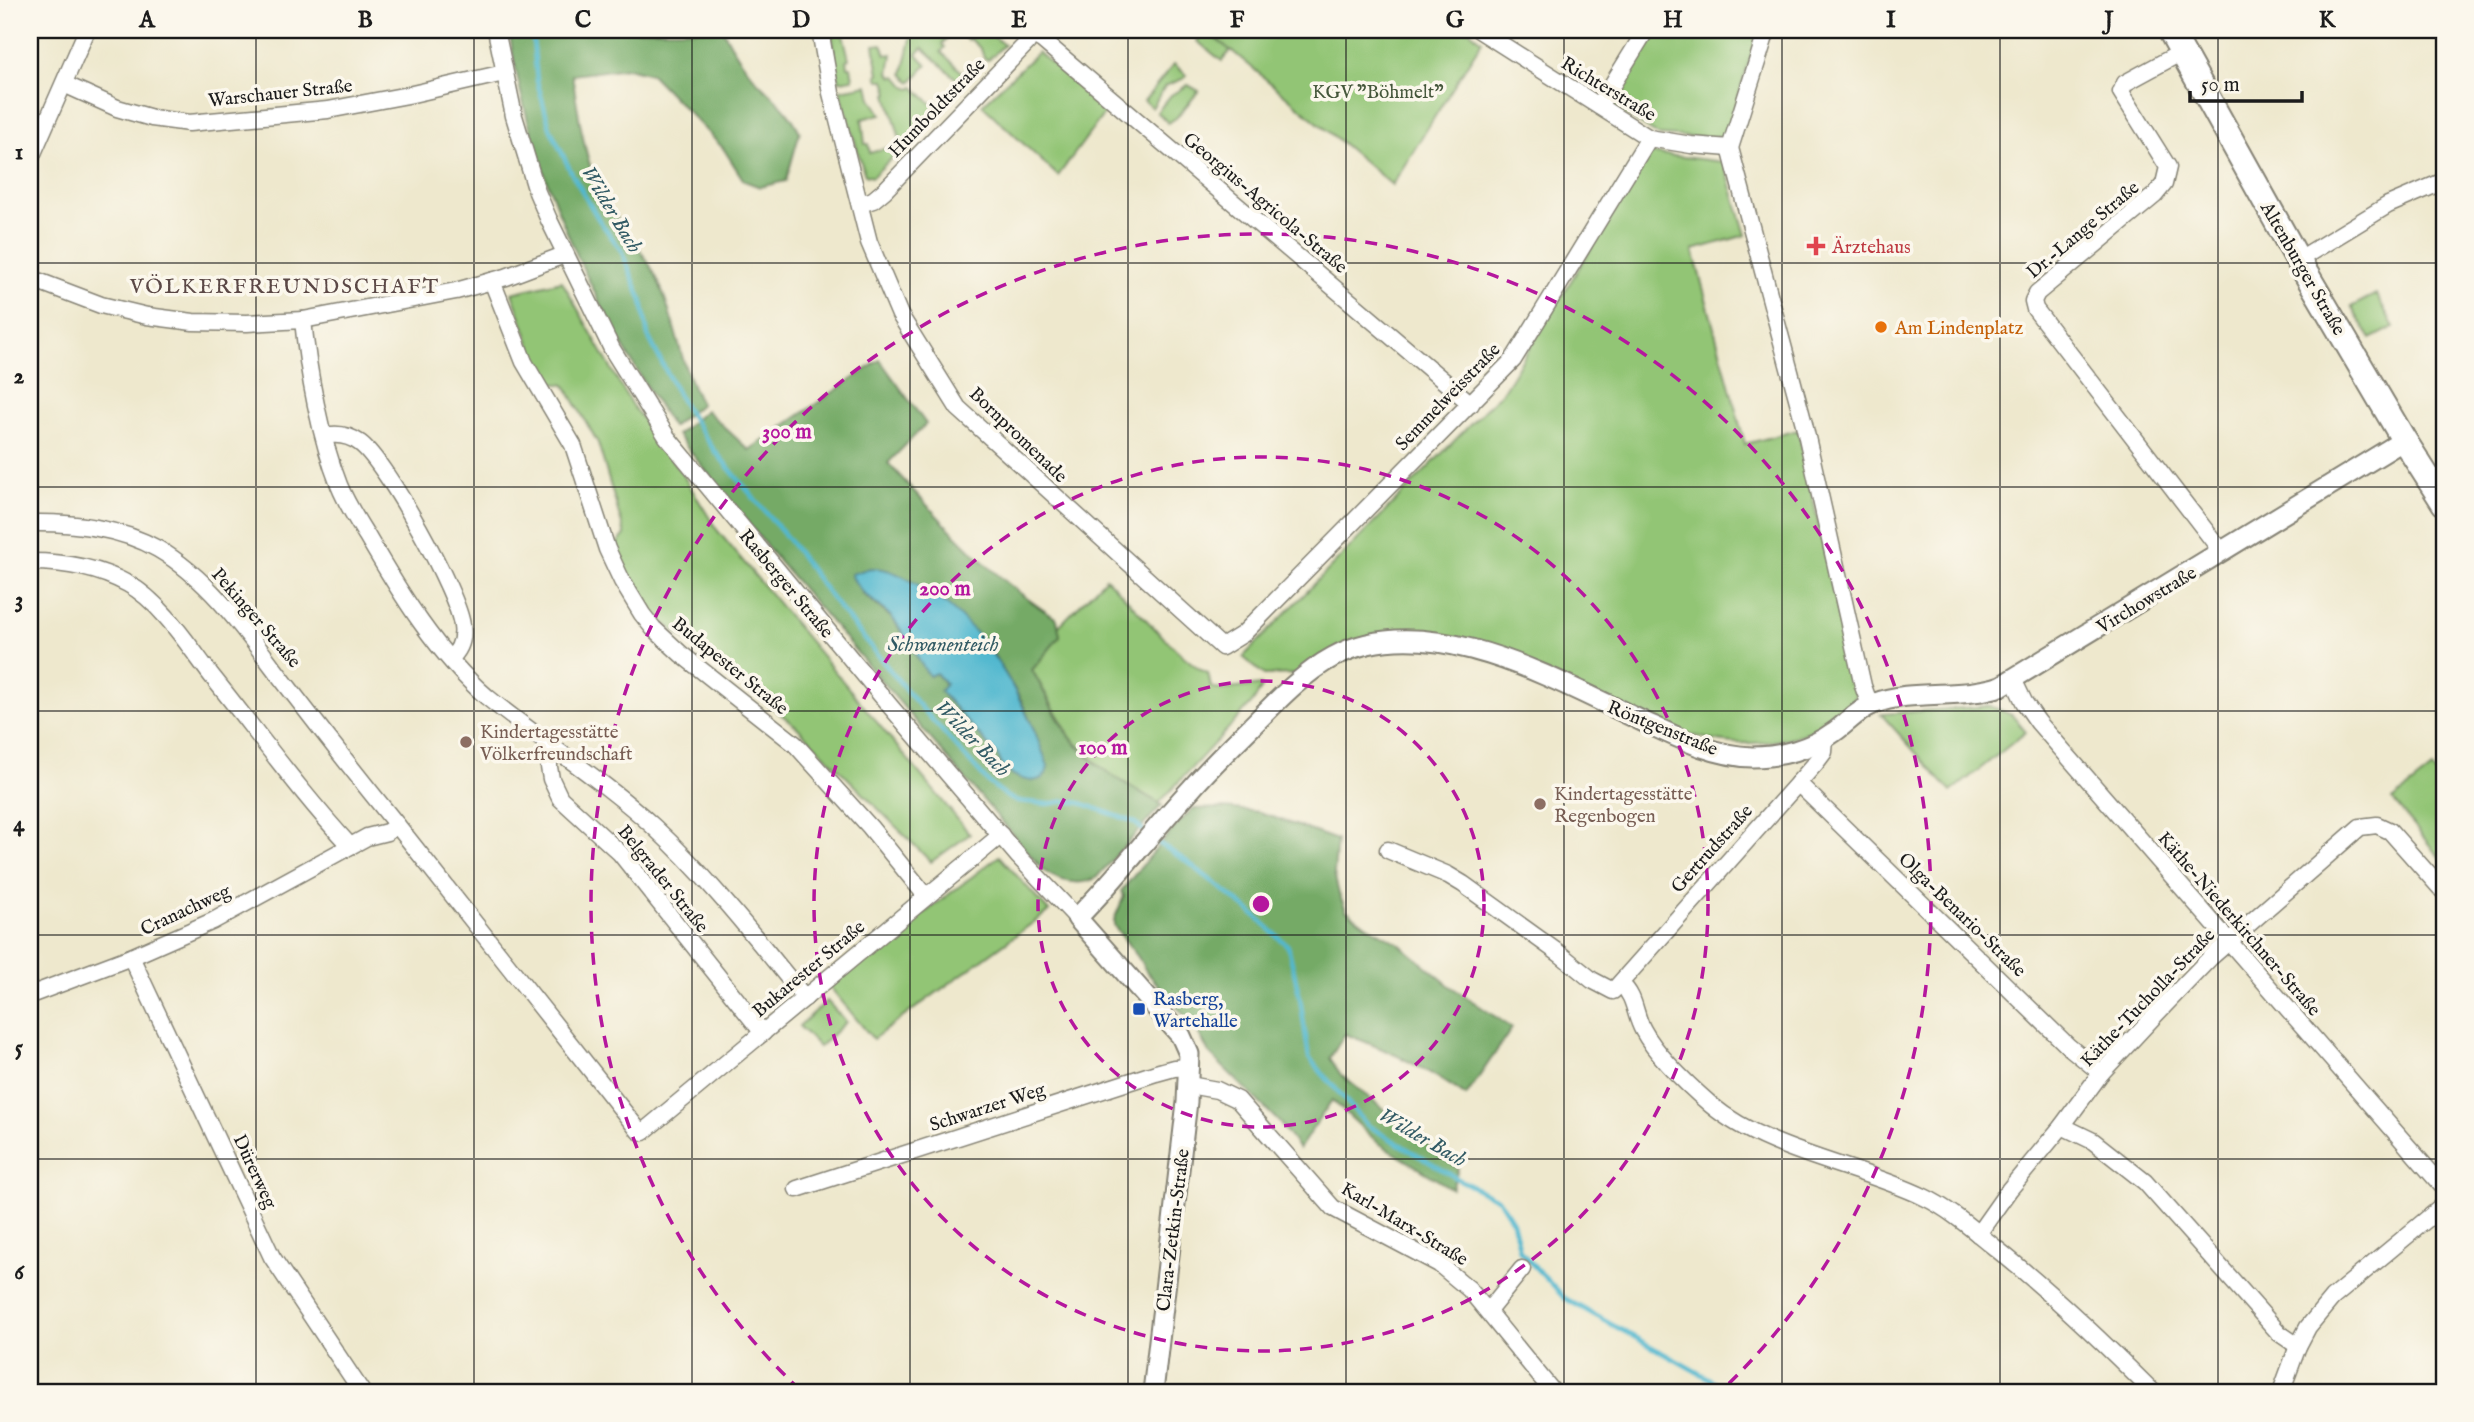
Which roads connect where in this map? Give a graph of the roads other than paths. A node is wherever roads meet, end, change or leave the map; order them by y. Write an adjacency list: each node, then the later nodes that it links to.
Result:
1 (87, 30): 11 (street)
2 (496, 30): 10 (street, Rasberger Straße)
3 (820, 30): 17 (street, Bornpromenade)
4 (1479, 30): 12 (street, Richterstraße)
5 (1646, 30): 12 (street)
6 (1768, 30): 14 (street)
7 (2170, 30): 9 (main road, Altenburger Straße)
8 (1033, 32): 17 (street, Humboldtstraße); 23 (street, Georgius-Agricola-Straße)
9 (2182, 52): 19 (main road, Altenburger Straße); 28 (street, Dr.-Lange Straße)
10 (504, 73): 11 (street, Warschauer Straße); 18 (street, Rasberger Straße)
11 (64, 84): 15 (street)
12 (1599, 106): 13 (street, Richterstraße)
13 (1649, 138): 14 (street, Richterstraße); 23 (street, Semmelweisstraße)
14 (1730, 148): 33 (street)
15 (30, 160)
16 (2444, 181): 19 (street)
17 (860, 204): 30 (street, Bornpromenade)
18 (564, 255): 21 (street); 38 (street, Rasberger Straße)
19 (2298, 260): 25 (main road, Altenburger Straße)
20 (30, 278): 22 (street)
21 (492, 281): 22 (street); 42 (street, Budapester Straße)
22 (303, 320): 24 (street, Belgrader Straße)
23 (1471, 404): 30 (street, Semmelweisstraße)
24 (324, 436): 31 (street, Belgrader Straße); 31 (street)
25 (2404, 440): 26 (main road, Altenburger Straße); 28 (street, Virchowstraße)
26 (2444, 503)
27 (30, 523): 37 (street, Pekinger Straße)
28 (2222, 552): 32 (street, Virchowstraße)
29 (30, 562): 39 (street)
30 (1228, 645)
31 (450, 659): 35 (street, Belgrader Straße)
32 (2013, 679): 33 (street, Virchowstraße); 44 (street, Käthe-Niederkirchner-Straße)
33 (1870, 705): 34 (street, Röntgenstraße)
34 (1825, 738): 36 (street, Gertrudstraße); 43 (street, Röntgenstraße)
35 (553, 747): 48 (street, Belgrader Straße); 49 (street, Belgrader Straße)
36 (1798, 783): 46 (street, Gertrudstraße); 50 (street, Olga-Benario-Straße)
37 (397, 825): 39 (street); 53 (street, Pekinger Straße)
38 (1000, 835): 42 (street, Bukarester Straße); 43 (street, Rasberger Straße)
39 (350, 846): 45 (street, Cranachweg)
40 (1388, 850): 46 (street)
41 (2444, 892): 44 (street, Käthe-Tucholla-Straße)
42 (926, 896): 48 (street, Bukarester Straße)
43 (1077, 918): 51 (street, Rasberger Straße)
44 (2229, 941): 50 (street, Käthe-Tucholla-Straße); 54 (street, Käthe-Niederkirchner-Straße)
45 (131, 957): 47 (street, Cranachweg); 61 (street, Dürerweg)
46 (1621, 984): 57 (street)
47 (30, 995)
48 (804, 998): 49 (street, Bukarester Straße)
49 (763, 1033): 53 (street, Bukarester Straße)
50 (2101, 1073): 52 (street, Käthe-Tucholla-Straße)
51 (1189, 1076): 55 (street, Schwarzer Weg); 59 (street, Karl-Marx-Straße); 62 (street, Clara-Zetkin-Straße)
52 (2062, 1126): 57 (street, Käthe-Tucholla-Straße); 60 (street)
53 (643, 1132)
54 (2444, 1188)
55 (797, 1189)
56 (2444, 1205): 60 (street)
57 (1978, 1234): 64 (street)
58 (1521, 1269): 59 (street)
59 (1488, 1311): 63 (street, Karl-Marx-Straße)
60 (2298, 1346): 65 (street)
61 (362, 1392)
62 (1153, 1392)
63 (1553, 1392)
64 (2154, 1392)
65 (2281, 1392)

